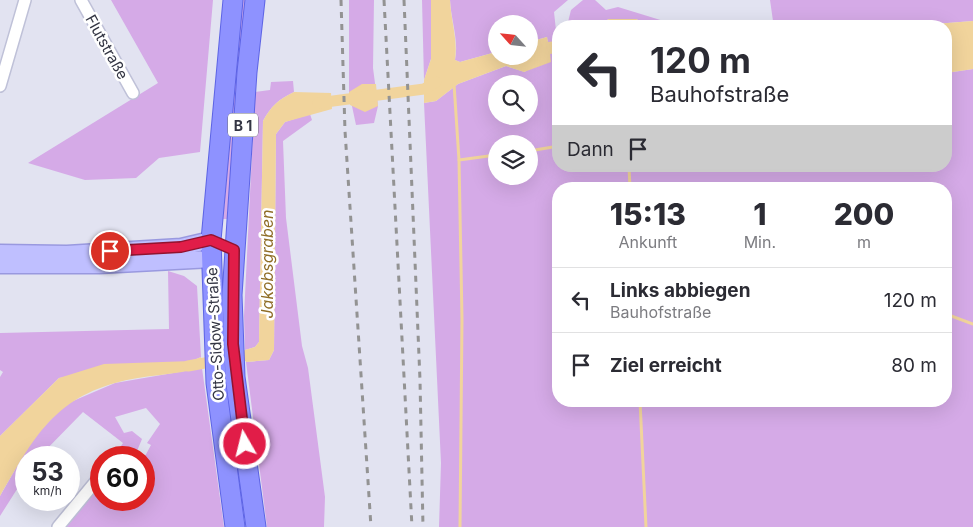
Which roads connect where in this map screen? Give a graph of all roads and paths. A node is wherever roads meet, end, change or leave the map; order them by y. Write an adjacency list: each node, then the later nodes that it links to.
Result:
1 (25, 0): 5 (street)
2 (81, 0): 6 (street, Flutstraße)
3 (233, 0): 7 (main road, B 1)
4 (255, 0): 8 (main road, B 1)
5 (0, 86)
6 (133, 93)
7 (211, 240): 8 (main road, Otto-Sidow-Straße); 9 (street); 10 (main road, B 1)
8 (234, 250): 10 (main road); 15 (main road, Otto-Sidow-Straße / B 1)
9 (0, 253)
10 (212, 259): 11 (street); 14 (main road, Otto-Sidow-Straße / B 1)
11 (0, 265)
12 (90, 488): 13 (street)
13 (58, 527)
14 (235, 527)
15 (256, 527)

